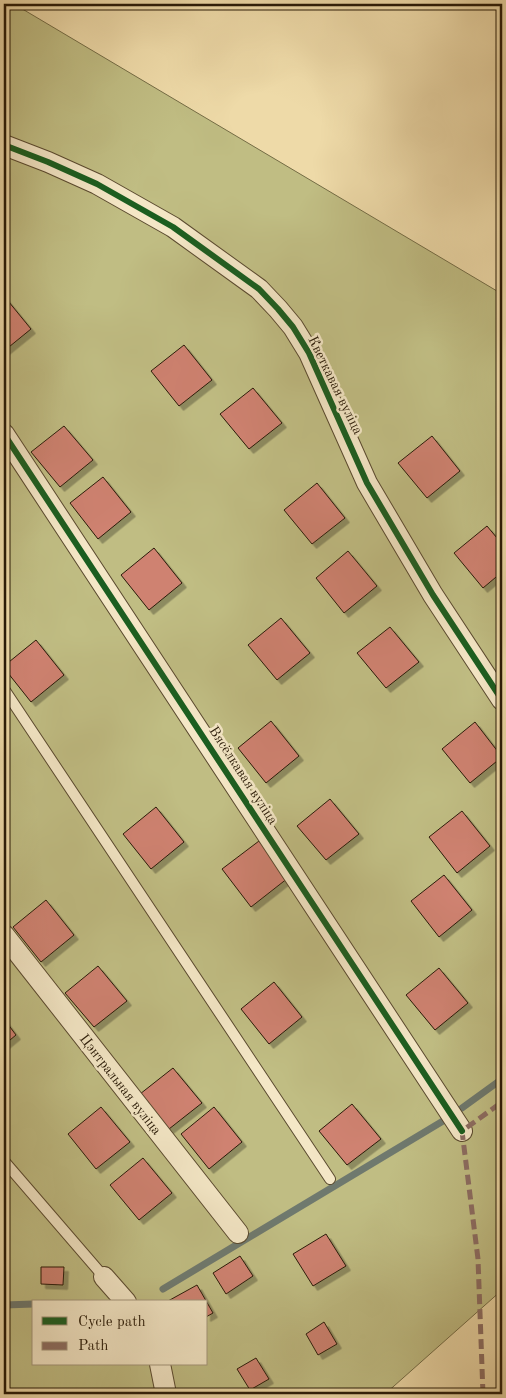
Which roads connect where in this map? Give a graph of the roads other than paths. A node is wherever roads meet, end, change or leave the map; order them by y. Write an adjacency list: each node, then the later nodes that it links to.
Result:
1 (4, 145): 4 (street, Кветкавая вуліца)
2 (4, 434): 6 (street, Вясёлкавая вуліца)
3 (4, 689): 8 (lane)
4 (502, 700)
5 (4, 935): 9 (street, Цэнтральная вуліца)
6 (462, 1130)
7 (4, 1161): 10 (lane)
8 (330, 1179)
9 (238, 1233)
10 (104, 1277): 11 (street)
11 (124, 1300)
12 (160, 1366): 13 (street)
13 (166, 1394)

